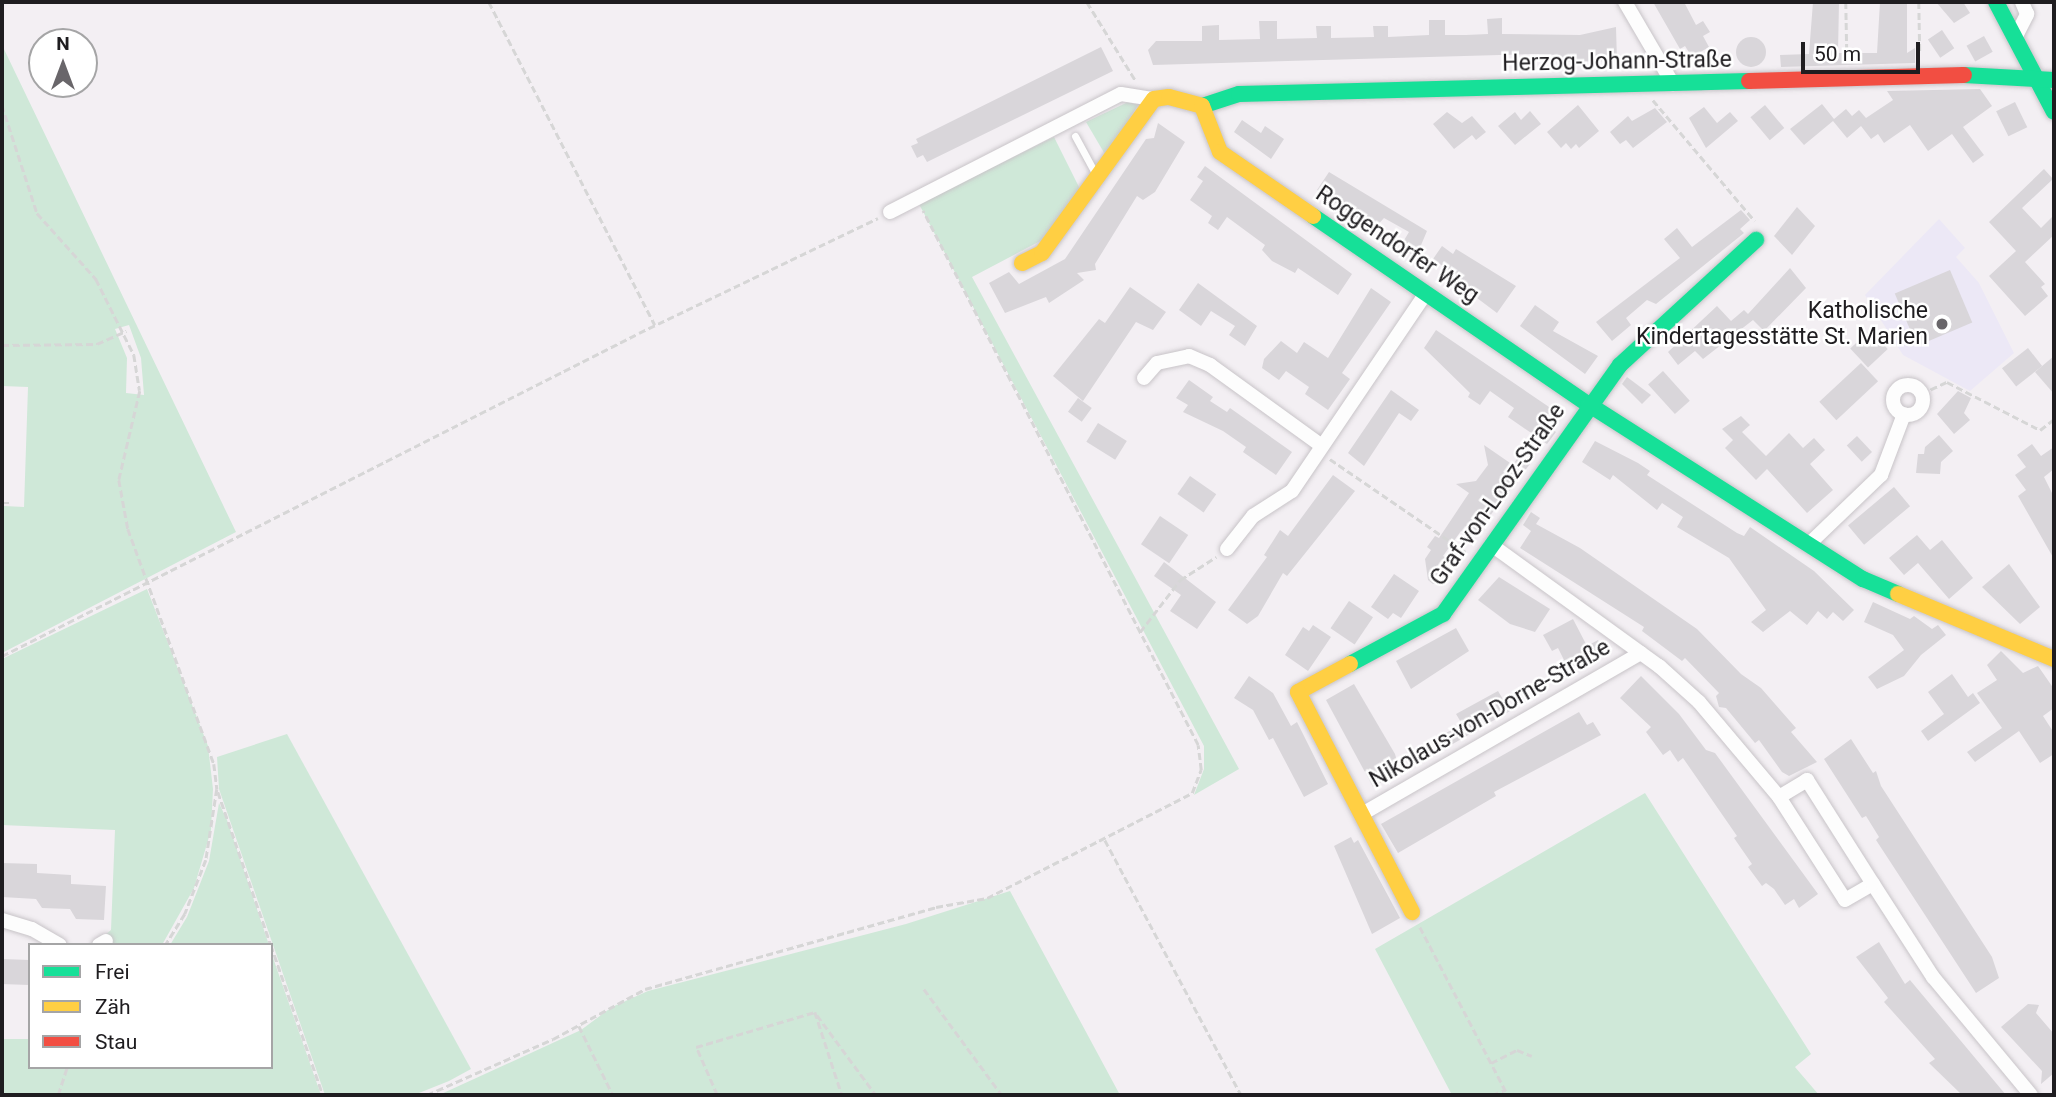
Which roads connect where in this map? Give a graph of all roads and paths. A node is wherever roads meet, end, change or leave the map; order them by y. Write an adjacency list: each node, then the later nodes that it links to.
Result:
1 (489, 2): 26 (path)
2 (1087, 2): 15 (path)
3 (1625, 2): 13 (street)
4 (1846, 2): 10 (path)
5 (1919, 2): 9 (path)
6 (1996, 2): 8 (street)
7 (2022, 2): 8 (street)
8 (2016, 36): 11 (street)
9 (1920, 52)
10 (1847, 53)
11 (2036, 75): 12 (street, Herzog-Johann-Straße); 13 (street, Herzog-Johann-Straße); 18 (street)
12 (2054, 79)
13 (1673, 84): 14 (street, Herzog-Johann-Straße)
14 (1640, 85): 17 (street, Herzog-Johann-Straße); 23 (path)
15 (1151, 99): 17 (street); 20 (street); 21 (street)
16 (2, 105): 27 (path)
17 (1202, 106): 25 (street, Roggendorfer Weg)
18 (2054, 112)
19 (1075, 136): 20 (lane)
20 (1098, 180): 24 (street)
21 (916, 199): 22 (street); 42 (path)
22 (890, 212): 26 (path)
23 (1756, 240): 31 (street, Graf-von-Looz-Straße)
24 (1022, 263)
25 (1426, 293): 31 (street, Roggendorfer Weg); 34 (street)
26 (655, 325): 41 (path)
27 (126, 331): 28 (path); 41 (path)
28 (2, 345)
29 (1144, 378): 34 (street)
30 (1921, 394): 32 (street); 32 (street); 33 (path)
31 (1588, 404): 37 (street, Roggendorfer Weg); 38 (street, Graf-von-Looz-Straße)
32 (1904, 414): 37 (street)
33 (2054, 419)
34 (1321, 448): 39 (street); 40 (path)
35 (2, 503): 36 (path)
36 (9, 503)
37 (1809, 544): 45 (street, Roggendorfer Weg)
38 (1493, 547): 40 (street, Graf-von-Looz-Straße); 43 (street)
39 (1227, 549): 42 (path)
40 (1481, 562): 46 (street, Graf-von-Looz-Straße)
41 (149, 583): 44 (path); 47 (path)
42 (1140, 632): 50 (path)
43 (1641, 653): 48 (street); 49 (street, Nikolaus-von-Dorne-Straße)
44 (2, 656)
45 (2054, 659)
46 (1298, 692): 49 (street, Nikolaus-von-Dorne-Straße)
47 (217, 789): 55 (path); 56 (path)
48 (1779, 797): 51 (street); 51 (street)
49 (1362, 814): 52 (street, Nikolaus-von-Dorne-Straße)
50 (1105, 840): 60 (path); 75 (path)
51 (1873, 884): 78 (street)
52 (1412, 912): 62 (path)
53 (2, 920): 54 (street)
54 (56, 943)
55 (167, 943)
56 (270, 943)
57 (273, 951): 68 (path)
58 (924, 989): 74 (path)
59 (815, 1012): 71 (path); 72 (path); 73 (path)
60 (579, 1026): 69 (path); 70 (path)
61 (1532, 1056): 62 (path)
62 (1491, 1063): 64 (path)
63 (66, 1069): 67 (path)
64 (1506, 1090): 76 (path); 77 (path)
65 (2, 1093): 66 (path)
66 (7, 1095)
67 (58, 1095)
68 (323, 1095)
69 (427, 1095)
70 (613, 1095)
71 (717, 1095)
72 (842, 1095)
73 (876, 1095)
74 (1002, 1095)
75 (1241, 1095)
76 (1492, 1095)
77 (1508, 1095)
78 (2031, 1095)

